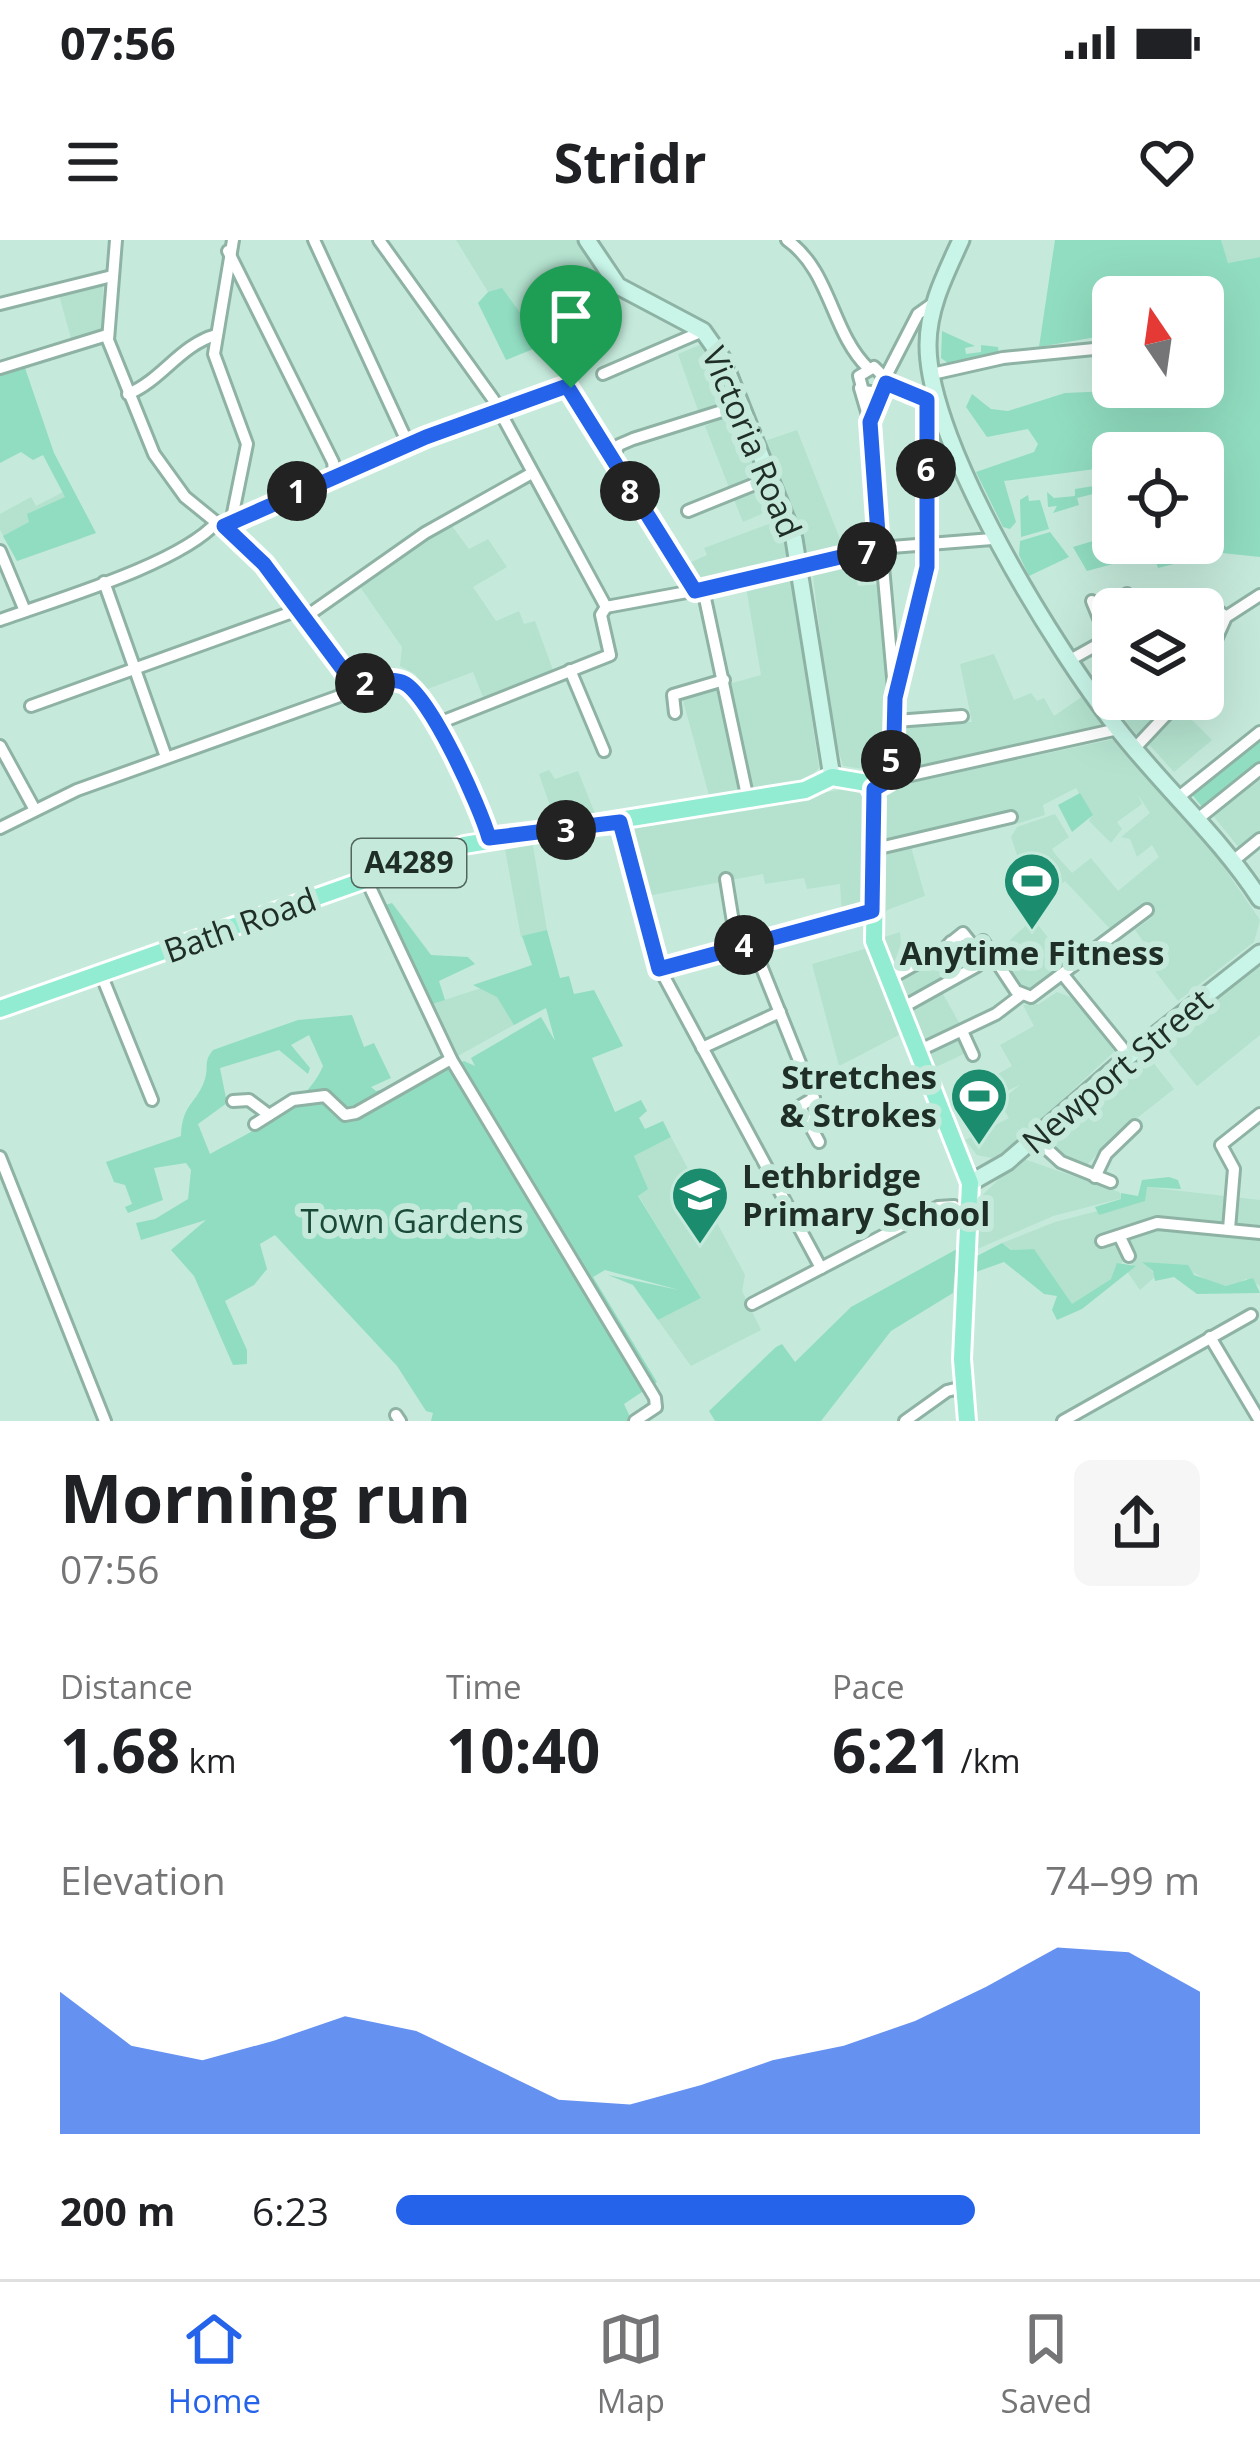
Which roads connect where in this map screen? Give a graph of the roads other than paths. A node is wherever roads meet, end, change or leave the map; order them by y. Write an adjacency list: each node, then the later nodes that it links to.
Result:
1 (116, 240): 8 (street)
2 (314, 240): 28 (street)
3 (379, 240): 25 (street)
4 (587, 240): 11 (main road, Victoria Road)
5 (787, 240): 16 (street)
6 (961, 240): 9 (main road)
7 (230, 245): 13 (street); 31 (street)
8 (112, 276): 10 (street); 12 (street)
9 (935, 302): 18 (main road); 19 (street)
10 (0, 304)
11 (704, 331): 17 (street); 24 (main road, Victoria Road)
12 (107, 335): 15 (street); 22 (street)
13 (216, 335): 22 (street); 34 (street)
14 (1092, 353): 18 (street)
15 (0, 368)
16 (868, 368): 19 (street); 20 (street)
17 (603, 374)
18 (934, 378): 21 (street); 26 (main road)
19 (883, 385): 20 (street); 21 (street); 27 (street)
20 (860, 388): 27 (street)
21 (908, 390): 23 (street)
22 (128, 394): 34 (street)
23 (927, 400): 26 (street); 36 (street)
24 (741, 405): 29 (street); 32 (main road, Victoria Road)
25 (499, 411): 28 (street); 29 (street); 30 (street)
26 (944, 412): 50 (main road)
27 (870, 422): 37 (street)
28 (405, 448): 31 (street)
29 (611, 458): 41 (street)
30 (532, 473): 43 (street); 45 (street)
31 (334, 478): 34 (street)
32 (770, 478): 33 (street); 39 (main road, Victoria Road)
33 (688, 511)
34 (224, 522): 40 (street); 45 (street)
35 (992, 539): 36 (street)
36 (928, 544): 37 (street); 55 (street)
37 (879, 548): 39 (street); 55 (street)
38 (0, 551): 44 (street)
39 (800, 567): 41 (street); 69 (main road, Victoria Road)
40 (104, 582): 44 (street); 51 (street)
41 (699, 590): 43 (street); 54 (street)
42 (1260, 595): 46 (street)
43 (606, 607): 52 (street)
44 (26, 611): 47 (street)
45 (301, 614): 51 (street); 53 (street)
46 (1226, 617): 48 (street)
47 (0, 620)
48 (1224, 622)
49 (1092, 647): 50 (street)
50 (1070, 660): 62 (main road)
51 (136, 669): 56 (street); 67 (street)
52 (570, 670): 61 (street); 66 (street)
53 (360, 682): 61 (street); 67 (street)
54 (726, 687): 57 (street); 73 (street)
55 (895, 698): 60 (street)
56 (31, 706)
57 (675, 713)
58 (962, 716): 60 (street)
59 (1161, 720): 65 (street)
60 (896, 721): 70 (street)
61 (434, 725): 81 (street)
62 (1118, 729): 65 (main road); 70 (street)
63 (1260, 733): 72 (street)
64 (0, 746): 74 (street)
65 (1135, 748): 72 (main road)
66 (604, 751)
67 (166, 757): 74 (street)
68 (1260, 769): 76 (street)
69 (832, 777): 71 (main road); 73 (main road, Bath Road / A4289)
70 (893, 778): 71 (street)
71 (874, 789): 83 (main road)
72 (1180, 796): 76 (main road)
73 (748, 800): 78 (main road, Bath Road / A4289)
74 (35, 810): 79 (street)
75 (1012, 817): 77 (street)
76 (1199, 818): 84 (main road)
77 (995, 821): 80 (street); 83 (street)
78 (620, 822): 81 (main road, Bath Road / A4289); 94 (street)
79 (0, 828)
80 (999, 837)
81 (489, 838): 86 (main road, Bath Road / A4289)
82 (1260, 839): 84 (street)
83 (875, 849): 89 (main road)
84 (1233, 861): 87 (main road)
85 (726, 879): 91 (street)
86 (366, 880): 95 (main road, Bath Road / A4289); 107 (street)
87 (1260, 899)
88 (1147, 910): 96 (street)
89 (872, 911): 90 (street); 97 (main road)
90 (752, 943): 91 (street); 101 (street)
91 (737, 947): 94 (street)
92 (1260, 953): 106 (main road, Newport Street)
93 (977, 966): 100 (street)
94 (659, 969): 103 (street)
95 (101, 974): 99 (main road, Bath Road / A4289); 108 (street)
96 (1064, 976): 98 (street); 106 (street)
97 (887, 980): 98 (street); 100 (main road)
98 (1021, 995): 102 (street)
99 (0, 1009)
100 (898, 1010): 104 (main road)
101 (780, 1012): 103 (street); 116 (street)
102 (965, 1030): 104 (street); 105 (street)
103 (702, 1048): 128 (street)
104 (916, 1052): 121 (main road)
105 (973, 1055)
106 (1129, 1056): 115 (main road, Newport Street)
107 (451, 1059): 111 (street); 134 (street)
108 (152, 1100)
109 (233, 1101): 111 (street)
110 (1260, 1114): 117 (street)
111 (269, 1115): 112 (street)
112 (255, 1124)
113 (1135, 1126): 119 (street)
114 (1210, 1132): 117 (street)
115 (1035, 1138): 119 (street); 121 (main road, Newport Street)
116 (819, 1142)
117 (1222, 1145): 123 (street)
118 (0, 1157): 133 (street)
119 (1095, 1177): 120 (street)
120 (1111, 1182)
121 (970, 1183): 132 (main road)
122 (954, 1206): 128 (street)
123 (1229, 1229): 124 (street); 125 (street)
124 (1260, 1233)
125 (1120, 1237): 126 (street); 127 (street)
126 (1102, 1240)
127 (1129, 1256)
128 (821, 1268): 129 (street)
129 (752, 1304)
130 (1251, 1315): 131 (street)
131 (1210, 1337): 137 (street); 138 (street)
132 (963, 1387): 135 (street); 136 (main road)
133 (105, 1421)
134 (635, 1421)
135 (905, 1421)
136 (967, 1421)
137 (1063, 1421)
138 (1260, 1421)

